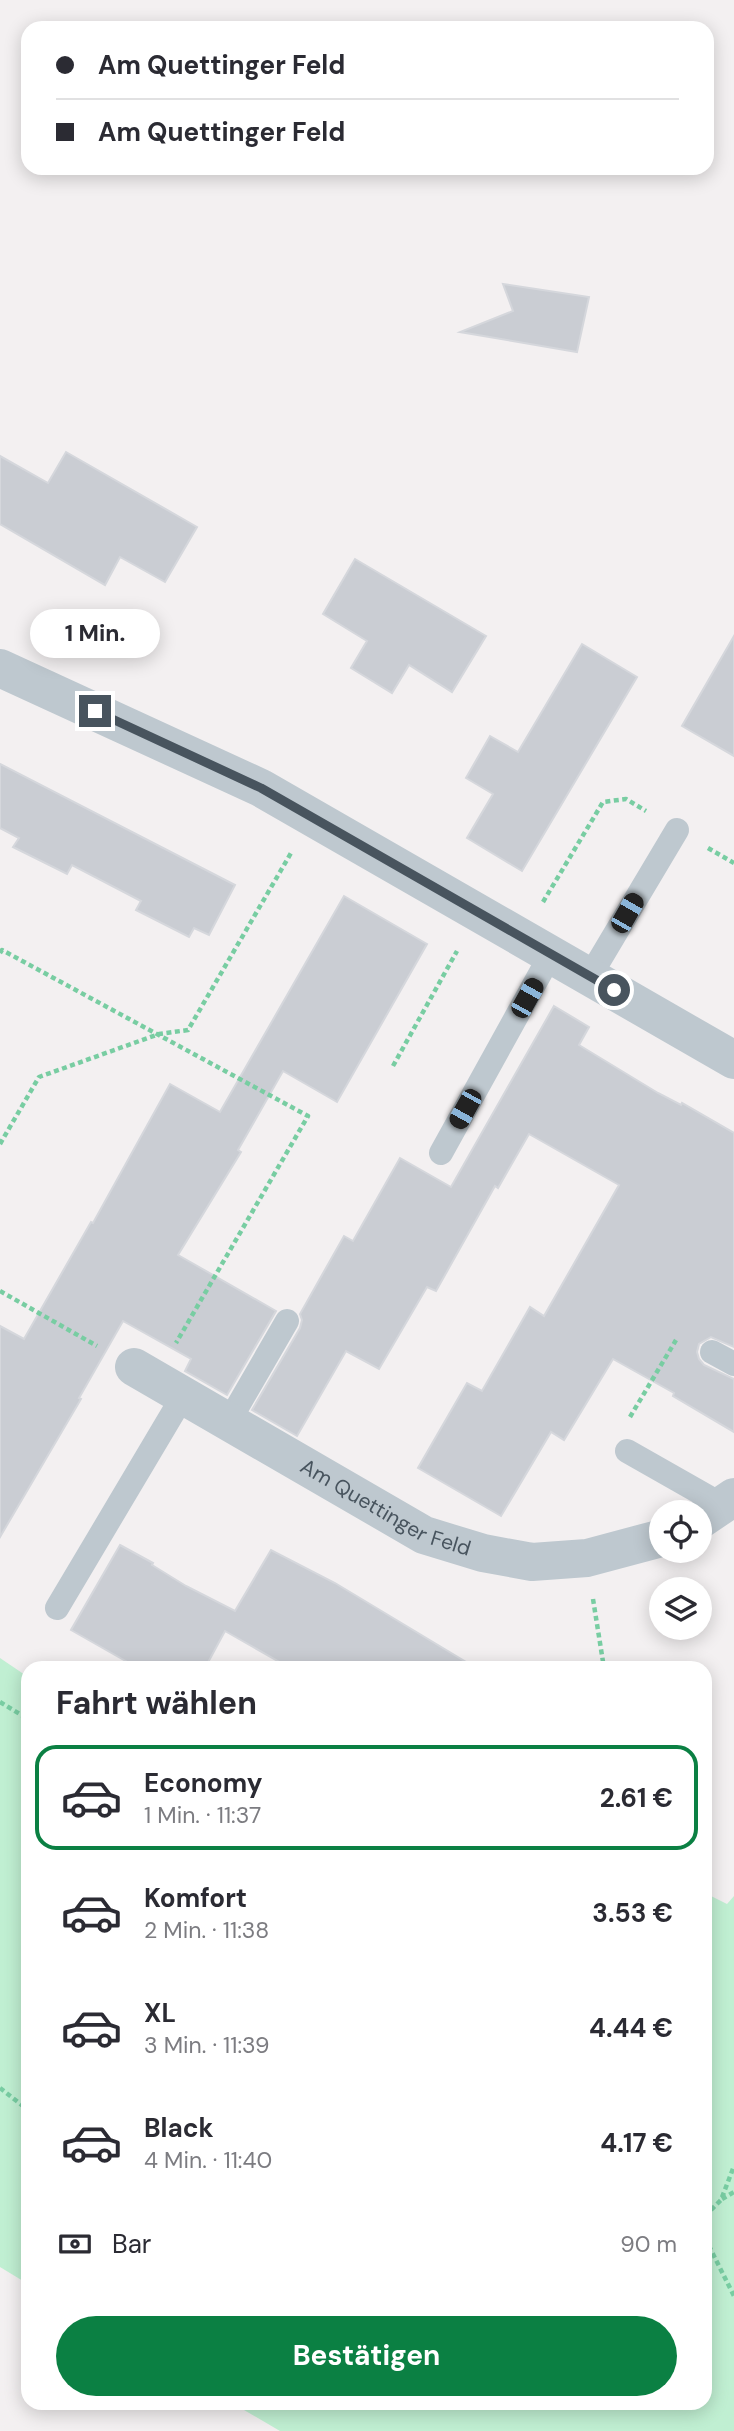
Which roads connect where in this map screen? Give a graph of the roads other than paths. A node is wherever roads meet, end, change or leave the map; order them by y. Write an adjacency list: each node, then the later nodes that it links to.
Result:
1 (0, 668): 3 (street)
2 (677, 830): 4 (lane)
3 (537, 946): 4 (street); 6 (lane)
4 (590, 976): 5 (street)
5 (734, 1060)
6 (441, 1153)
7 (287, 1321): 11 (lane)
8 (712, 1352): 9 (lane)
9 (734, 1364)
10 (157, 1381): 11 (street, Am Quettinger Feld); 15 (lane)
11 (228, 1423): 14 (street, Am Quettinger Feld)
12 (627, 1451): 13 (lane)
13 (717, 1509)
14 (649, 1541)
15 (57, 1608)

